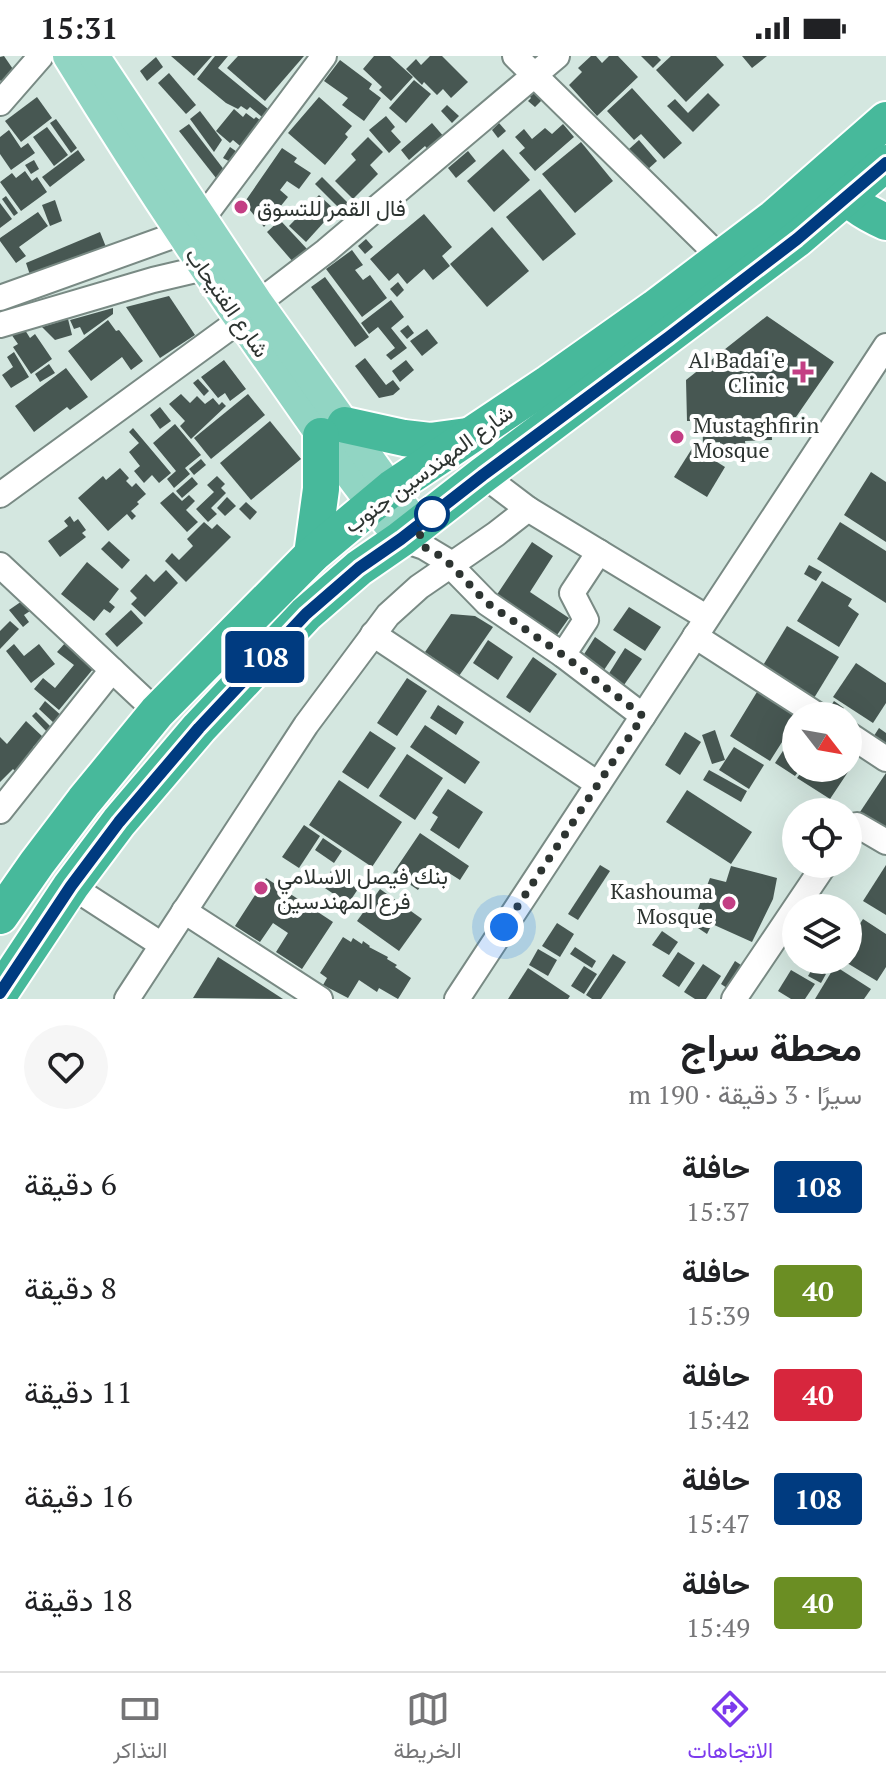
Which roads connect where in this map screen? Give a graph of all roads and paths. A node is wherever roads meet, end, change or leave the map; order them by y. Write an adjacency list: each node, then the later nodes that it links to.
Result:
1 (41, 56): 8 (street)
2 (68, 56): 13 (main road, شارع الفتيحاب)
3 (324, 56): 13 (street)
4 (515, 56): 7 (street)
5 (557, 56): 7 (street)
6 (99, 58): 13 (main road, شارع الفتيحاب)
7 (536, 75): 14 (street); 17 (street)
8 (0, 103)
9 (886, 120): 11 (highway, شارع المهندسين جنوب)
10 (886, 163): 11 (highway, شارع المهندسين جنوب)
11 (835, 187): 12 (highway); 14 (highway, شارع المهندسين جنوب); 23 (highway, شارع المهندسين جنوب)
12 (886, 222)
13 (191, 226): 15 (main road, شارع الفتيحاب); 16 (street); 17 (main road, شارع الفتيحاب)
14 (721, 258): 22 (highway, شارع المهندسين جنوب)
15 (204, 268): 17 (main road, شارع الفتيحاب); 18 (street)
16 (11, 294): 18 (street)
17 (249, 311): 21 (main road, شارع الفتيحاب); 24 (street)
18 (31, 316): 19 (street)
19 (0, 325)
20 (886, 346): 32 (street)
21 (333, 430): 22 (highway); 25 (main road, شارع الفتيحاب); 29 (highway)
22 (469, 436): 25 (highway, شارع المهندسين جنوب)
23 (483, 475): 26 (street); 27 (highway, شارع المهندسين جنوب)
24 (0, 495)
25 (381, 496): 27 (main road, شارع الفتيحاب); 29 (highway, شارع المهندسين جنوب)
26 (528, 509): 28 (street); 31 (street)
27 (414, 537): 31 (street); 46 (highway, شارع المهندسين جنوب)
28 (599, 552): 32 (street); 34 (street)
29 (312, 555): 37 (highway, شارع المهندسين جنوب)
30 (0, 565): 35 (street)
31 (451, 565): 33 (street); 34 (street)
32 (701, 626): 36 (street); 38 (street)
33 (373, 634): 41 (street); 47 (street)
34 (563, 655): 38 (street)
35 (112, 670): 37 (street); 42 (street)
36 (801, 702)
37 (157, 712): 48 (highway, شارع المهندسين جنوب)
38 (643, 716): 41 (street)
39 (862, 743): 40 (street)
40 (886, 759)
41 (598, 784): 53 (street)
42 (0, 811)
43 (862, 828): 44 (street)
44 (886, 842)
45 (816, 878): 54 (street)
46 (71, 886): 49 (street); 50 (highway, شارع المهندسين جنوب)
47 (184, 911): 49 (street); 52 (street)
48 (0, 916)
49 (162, 945): 51 (street)
50 (0, 993)
51 (127, 999)
52 (320, 999)
53 (457, 999)
54 (734, 999)

